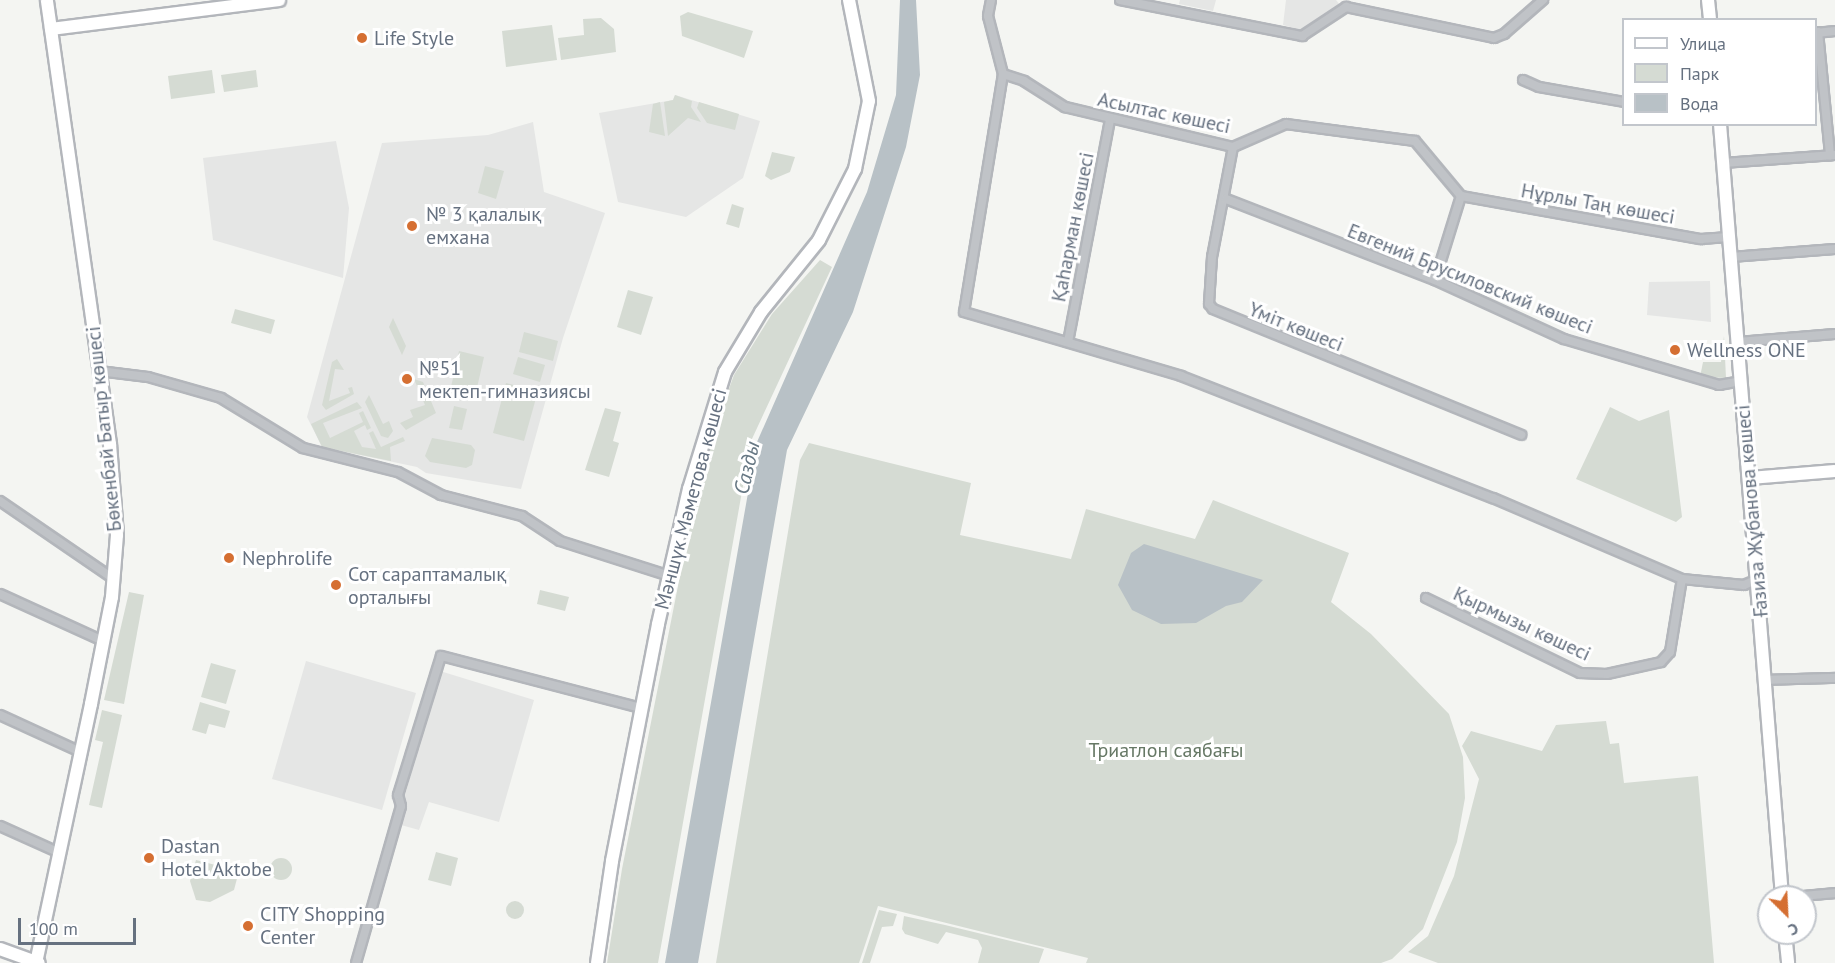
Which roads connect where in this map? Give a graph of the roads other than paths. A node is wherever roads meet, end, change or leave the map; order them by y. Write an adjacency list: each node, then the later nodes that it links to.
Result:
1 (47, 0): 10 (street, Бөкенбай Батыр көшесі)
2 (279, 0): 10 (street)
3 (849, 0): 36 (street, Мәншүк Мәметова көшесі)
4 (991, 0): 13 (street)
5 (1120, 0): 8 (street)
6 (1543, 0): 8 (street)
7 (1708, 0): 9 (street)
8 (1345, 4)
9 (1710, 18)
10 (51, 29): 30 (street, Бөкенбай Батыр көшесі)
11 (1835, 31): 12 (street)
12 (1817, 33): 19 (street)
13 (1003, 74): 16 (street, Асылтас көшесі); 28 (street)
14 (1523, 80): 15 (street)
15 (1622, 102)
16 (1110, 119): 18 (street, Асылтас көшесі); 28 (street, Қаһарман көшесі)
17 (1720, 126): 20 (street, Ғазиза Жұбанова көшесі)
18 (1233, 147): 21 (street, Асылтас көшесі); 22 (street, Үміт көшесі)
19 (1832, 155): 20 (street)
20 (1723, 163): 23 (street, Ғазиза Жұбанова көшесі)
21 (1461, 196): 23 (street, Нұрлы Таң көшесі); 26 (street)
22 (1226, 199): 26 (street, Евгений Брусиловский көшесі); 32 (street, Үміт көшесі)
23 (1729, 237): 25 (street, Ғазиза Жұбанова көшесі)
24 (1835, 249): 25 (street)
25 (1731, 257): 29 (street, Ғазиза Жұбанова көшесі)
26 (1434, 280): 31 (street, Евгений Брусиловский көшесі)
27 (1835, 334): 29 (street)
28 (1068, 342): 38 (street)
29 (1738, 342): 31 (street, Ғазиза Жұбанова көшесі)
30 (99, 371): 36 (street); 37 (street, Бөкенбай Батыр көшесі)
31 (1741, 381): 34 (street, Ғазиза Жұбанова көшесі)
32 (1521, 435)
33 (1835, 471): 34 (street)
34 (1749, 478): 39 (street, Ғазиза Жұбанова көшесі)
35 (0, 501): 37 (street)
36 (670, 576): 45 (street, Мәншүк Мәметова көшесі)
37 (114, 579): 42 (street, Бөкенбай Батыр көшесі)
38 (1682, 579): 39 (street); 41 (street, Қырмызы көшесі)
39 (1758, 579): 44 (street, Ғазиза Жұбанова көшесі)
40 (0, 594): 42 (street)
41 (1426, 597)
42 (103, 641): 47 (street, Бөкенбай Батыр көшесі)
43 (1835, 678): 44 (street)
44 (1766, 680): 50 (street, Ғазиза Жұбанова көшесі)
45 (640, 708): 56 (street); 57 (street, Мәншүк Мәметова көшесі)
46 (0, 715): 47 (street)
47 (81, 752): 49 (street, Бөкенбай Батыр көшесі)
48 (0, 826): 49 (street)
49 (60, 852): 55 (street, Бөкенбай Батыр көшесі)
50 (1781, 885)
51 (1835, 893): 52 (street)
52 (1817, 895)
53 (1786, 945): 58 (street)
54 (0, 949): 55 (street)
55 (37, 963)
56 (356, 963)
57 (597, 963)
58 (1788, 963)

